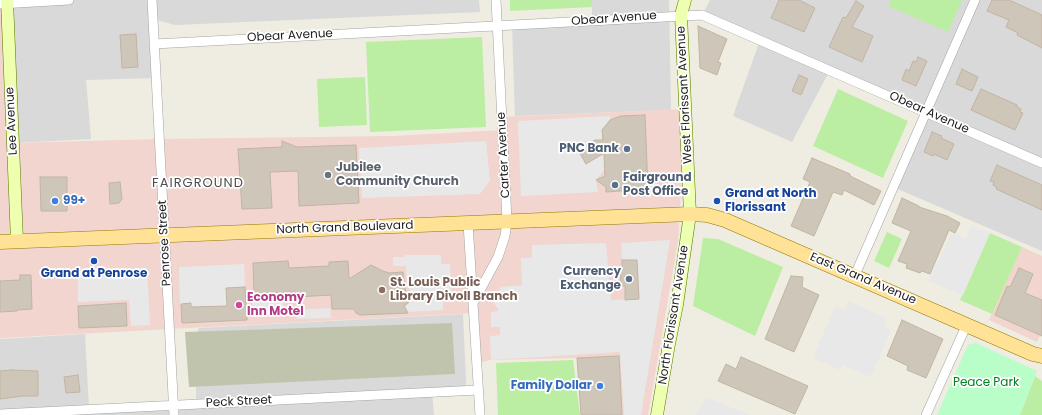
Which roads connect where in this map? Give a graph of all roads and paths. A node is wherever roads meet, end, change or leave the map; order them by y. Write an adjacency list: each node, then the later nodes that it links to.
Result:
1 (69, 0): 6 (street)
2 (152, 0): 9 (street, Penrose Street)
3 (496, 0): 8 (street, Carter Avenue)
4 (685, 0): 7 (main road, West Florissant Avenue)
5 (975, 0): 10 (street)
6 (4, 2): 16 (main road, Lee Avenue)
7 (681, 15): 8 (street, Obear Avenue); 10 (street, Obear Avenue); 12 (main road, West Florissant Avenue)
8 (498, 25): 9 (street, Obear Avenue); 13 (street, Carter Avenue)
9 (154, 44): 15 (street, Penrose Street)
10 (926, 112): 11 (street, Obear Avenue); 18 (street)
11 (1042, 163)
12 (690, 214): 13 (main road, North Grand Boulevard); 18 (main road, East Grand Avenue); 27 (main road, North Florissant Avenue)
13 (507, 221): 14 (main road, North Grand Boulevard); 19 (street, Carter Avenue)
14 (468, 223): 15 (main road, North Grand Boulevard); 19 (street)
15 (165, 235): 16 (main road, North Grand Boulevard); 23 (street, Penrose Street)
16 (17, 241): 17 (main road, North Grand Boulevard)
17 (0, 242)
18 (855, 275): 20 (main road, East Grand Avenue)
19 (473, 303): 22 (street)
20 (967, 324): 21 (main road, East Grand Avenue); 28 (street)
21 (1039, 357)
22 (478, 390): 23 (street, Peck Street); 26 (street)
23 (174, 405): 24 (street, Peck Street); 25 (street, Penrose Street)
24 (0, 414)
25 (174, 415)
26 (480, 415)
27 (657, 415)
28 (926, 415)

